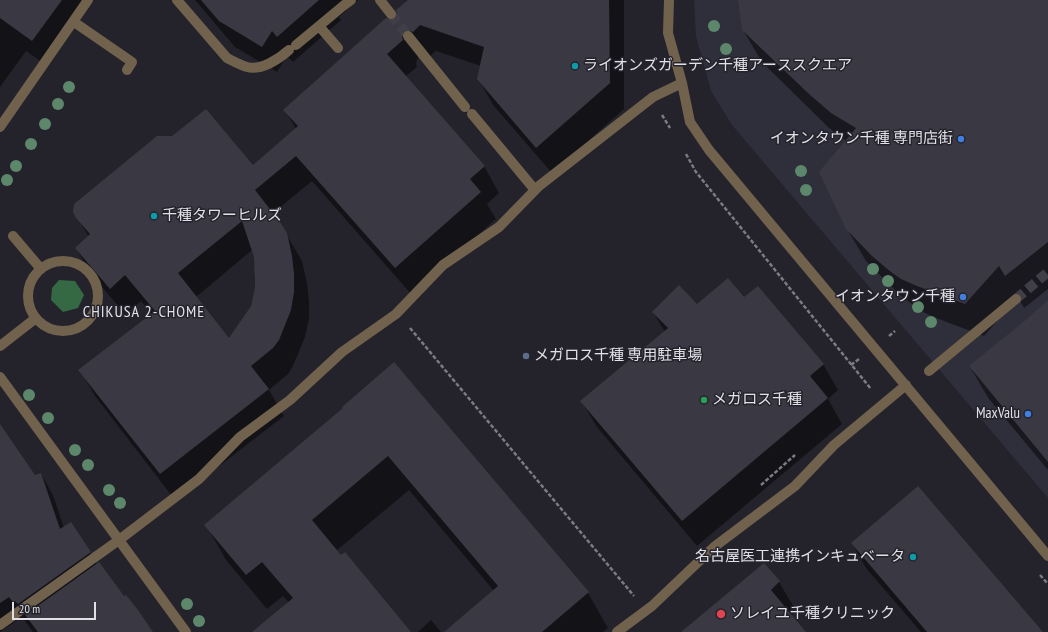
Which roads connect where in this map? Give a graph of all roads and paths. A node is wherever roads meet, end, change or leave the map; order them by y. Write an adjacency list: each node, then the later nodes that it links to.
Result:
1 (88, 0): 7 (street)
2 (177, 0): 8 (street)
3 (351, 0): 8 (street)
4 (380, 0): 6 (street)
5 (669, 0): 12 (street)
6 (391, 14)
7 (74, 22): 11 (street); 14 (street)
8 (320, 26): 10 (street)
9 (408, 36): 17 (street)
10 (338, 48)
11 (127, 70)
12 (682, 83): 17 (street); 26 (street)
13 (658, 109): 15 (path)
14 (0, 127)
15 (674, 134)
16 (685, 153): 27 (path)
17 (535, 190): 30 (street)
18 (12, 236): 19 (street)
19 (41, 269): 21 (street); 21 (street)
20 (1016, 300): 24 (street)
21 (36, 318): 23 (street)
22 (408, 326): 34 (path)
23 (0, 346)
24 (930, 371)
25 (0, 377): 30 (street)
26 (906, 385): 31 (street); 37 (street)
27 (871, 389)
28 (799, 452): 29 (path)
29 (757, 488)
30 (119, 540): 35 (street); 36 (street)
31 (1048, 556)
32 (1038, 572): 33 (path)
33 (1048, 584)
34 (636, 598)
35 (0, 626)
36 (186, 632)
37 (617, 632)

